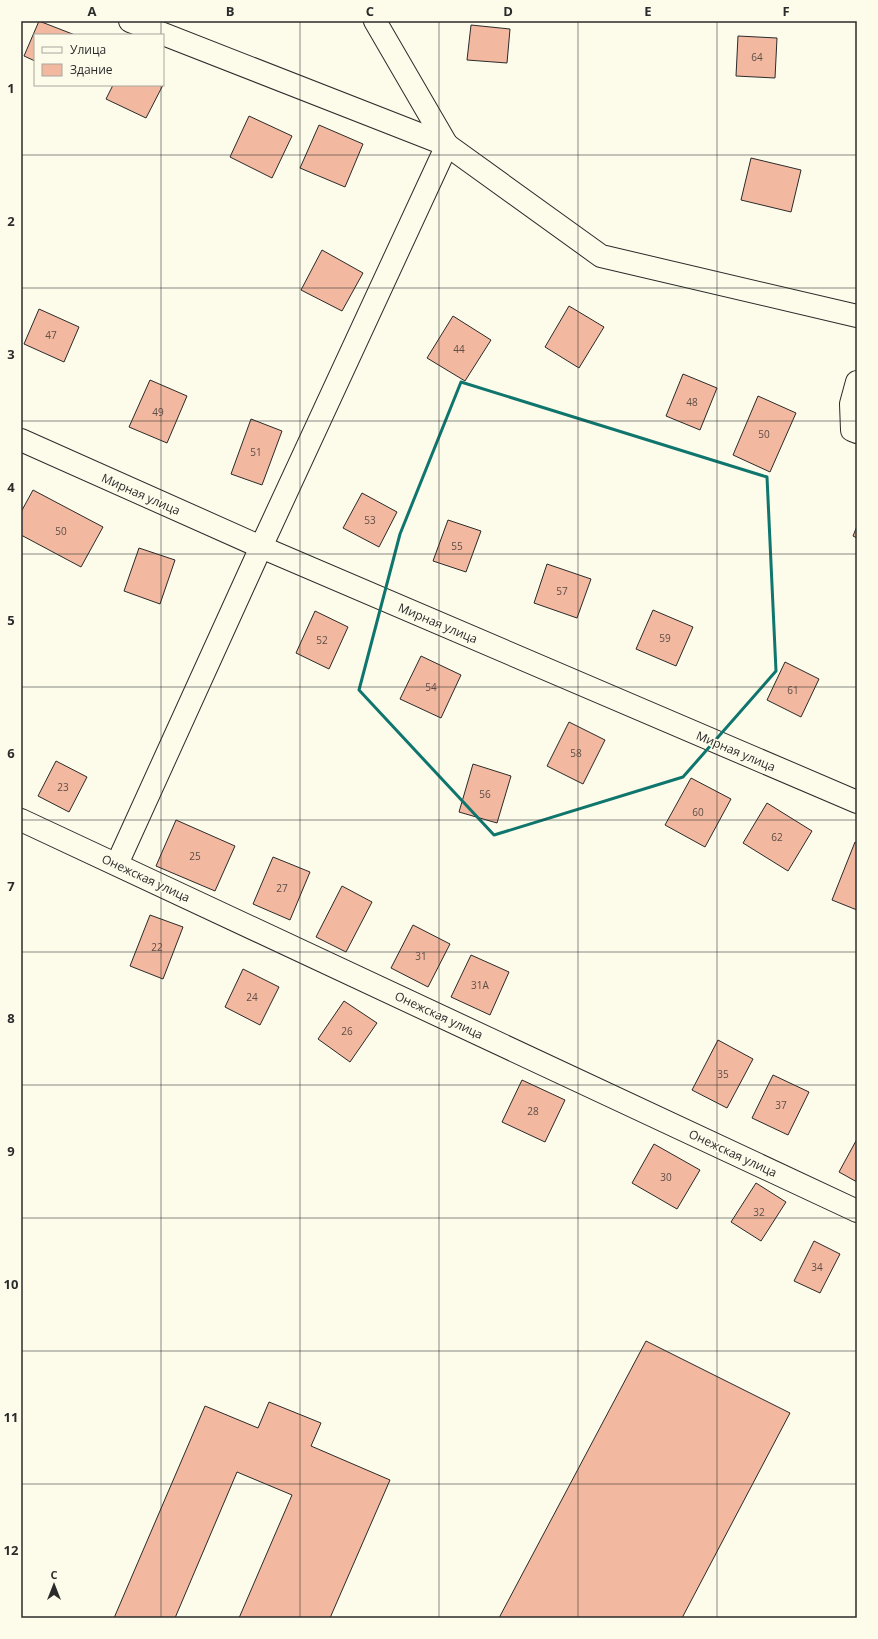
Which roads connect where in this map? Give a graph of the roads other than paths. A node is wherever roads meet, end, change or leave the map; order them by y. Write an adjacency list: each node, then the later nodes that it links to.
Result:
1 (130, 21): 3 (street)
2 (375, 21): 5 (street)
3 (163, 34)
4 (164, 34): 5 (street)
5 (447, 145): 6 (street); 10 (street)
6 (857, 316)
7 (857, 382): 8 (street)
8 (857, 432)
9 (21, 440): 10 (street, Мирная улица)
10 (261, 547): 11 (street, Мирная улица); 13 (street)
11 (857, 802)
12 (21, 820): 13 (street, Онежская улица)
13 (117, 864): 14 (street, Онежская улица)
14 (857, 1211)

